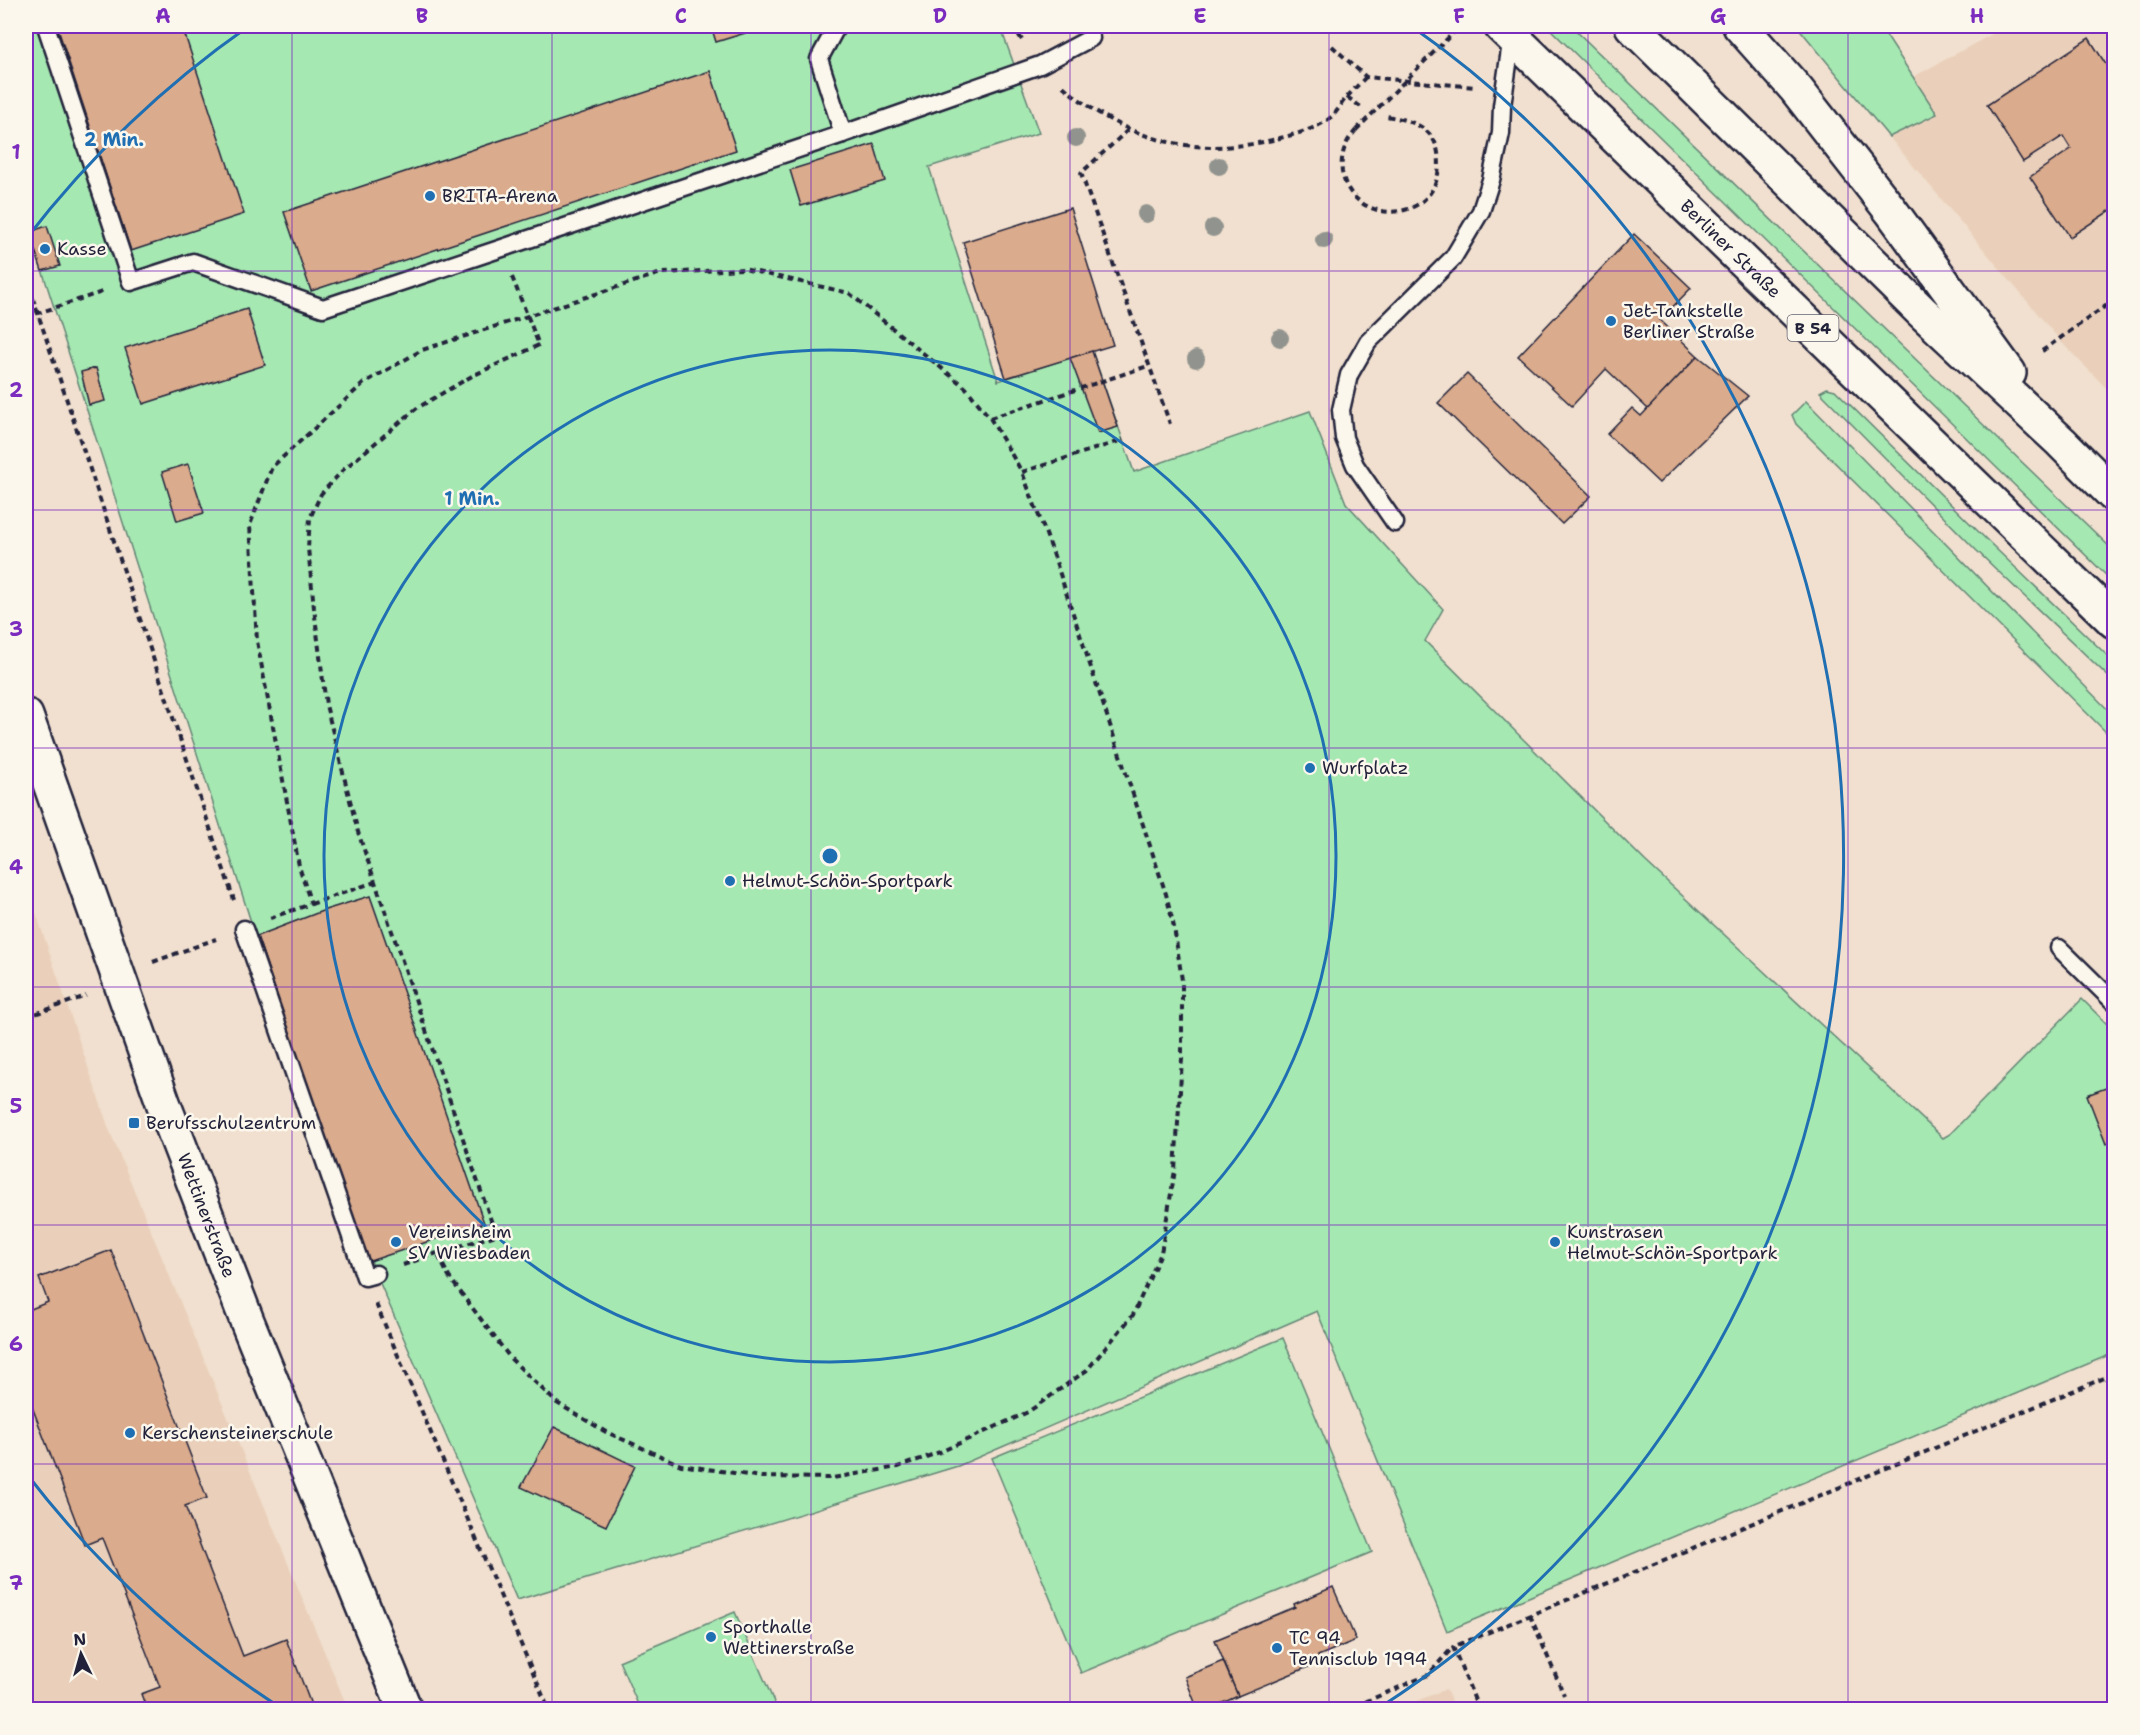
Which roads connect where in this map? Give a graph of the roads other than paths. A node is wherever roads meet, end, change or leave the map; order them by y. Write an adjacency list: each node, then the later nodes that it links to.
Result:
1 (46, 26): 7 (lane)
2 (837, 26): 7 (lane)
3 (1632, 26): 8 (main road)
4 (1740, 26): 8 (main road)
5 (1507, 30): 10 (lane); 11 (main road, Berliner Straße / B 54)
6 (1091, 38): 7 (lane)
7 (843, 134)
8 (2061, 442): 9 (main road)
9 (2115, 495)
10 (1395, 524)
11 (2115, 621)
12 (26, 716): 17 (main road, Wettinerstraße)
13 (244, 929): 16 (lane)
14 (2060, 948): 15 (lane)
15 (2115, 1002)
16 (371, 1276)
17 (405, 1710)

